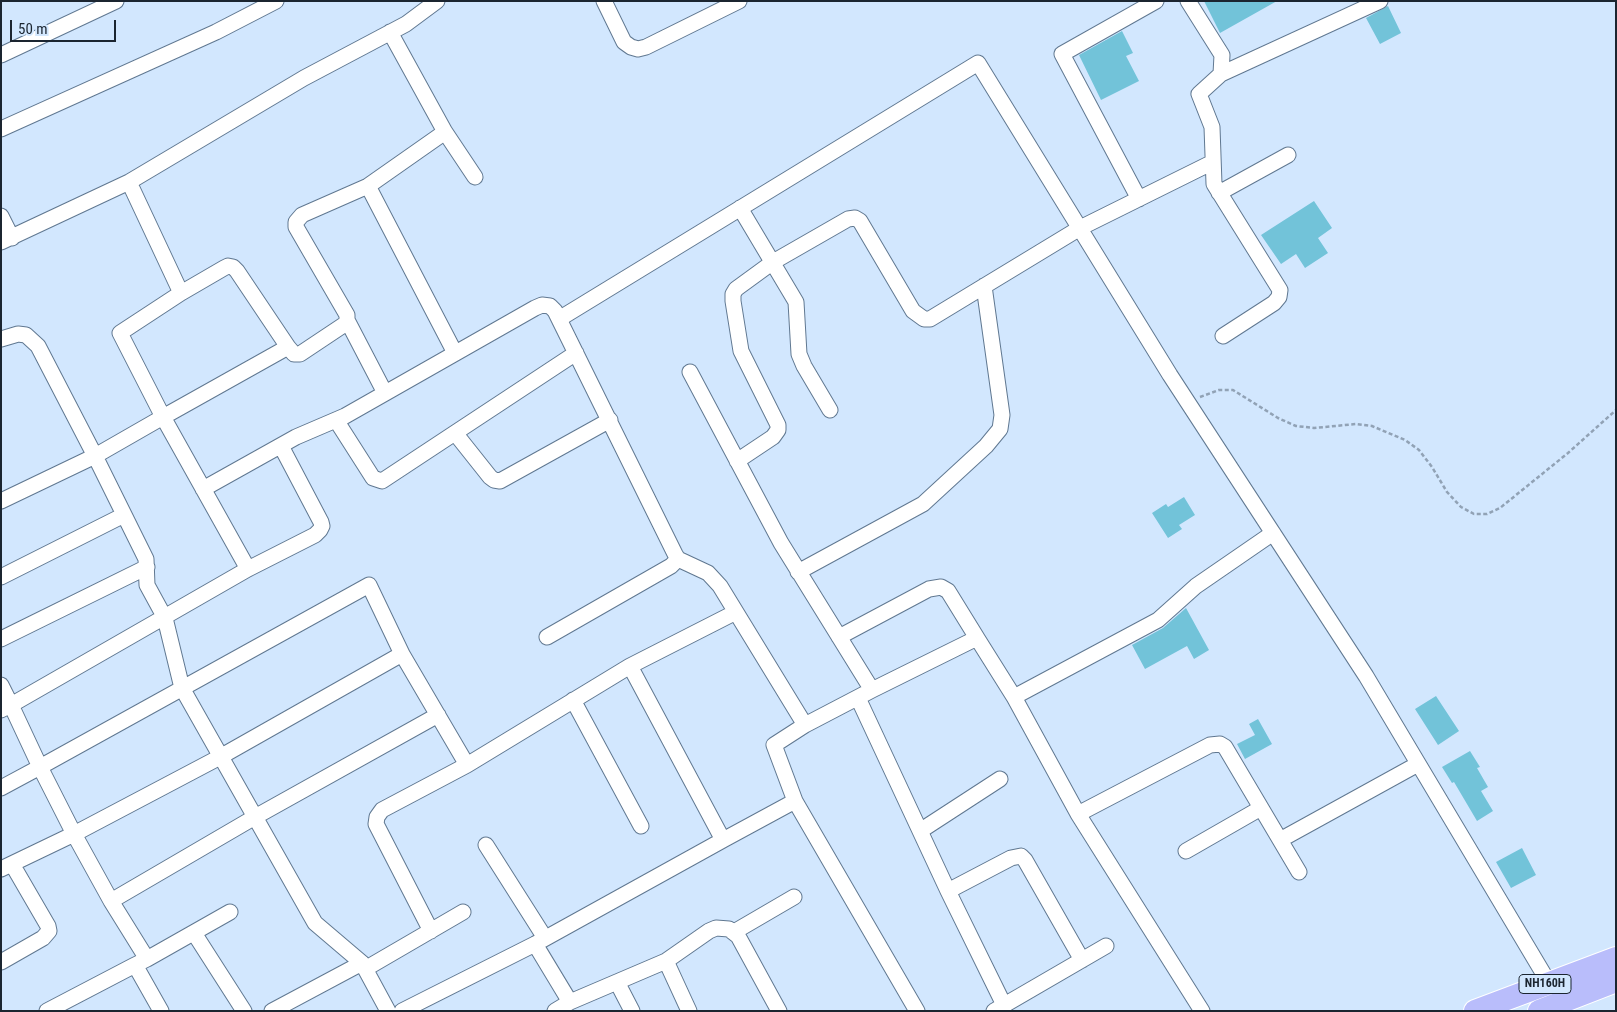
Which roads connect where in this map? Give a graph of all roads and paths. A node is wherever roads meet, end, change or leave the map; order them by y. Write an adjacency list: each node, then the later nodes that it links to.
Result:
1 (116, 1): 11 (street)
2 (276, 1): 13 (street)
3 (437, 1): 10 (street)
4 (604, 1): 5 (street)
5 (739, 1)
6 (1156, 1): 21 (street)
7 (1188, 1): 12 (street)
8 (1380, 1): 9 (street)
9 (1349, 8): 12 (street)
10 (390, 32): 14 (street); 18 (street)
11 (1, 56)
12 (1220, 74): 16 (street)
13 (1, 129)
14 (445, 132): 17 (street); 19 (street)
15 (1288, 155): 20 (street)
16 (1213, 162): 20 (street); 21 (street)
17 (475, 177)
18 (129, 182): 25 (street); 28 (street)
19 (368, 186): 30 (street); 35 (street)
20 (1219, 193): 31 (street)
21 (1139, 199): 24 (street)
22 (740, 208): 24 (street); 26 (street); 29 (street)
23 (1, 216): 25 (street)
24 (1080, 228): 27 (street); 38 (street)
25 (7, 240)
26 (773, 262): 27 (street); 39 (street); 47 (street)
27 (984, 286): 55 (street)
28 (181, 293): 33 (street); 41 (street)
29 (559, 319): 34 (street); 35 (street)
30 (347, 320): 33 (street); 37 (street)
31 (1222, 336)
32 (1, 339): 46 (street)
33 (288, 347): 41 (street)
34 (576, 353): 43 (street); 44 (street)
35 (455, 354): 37 (street)
36 (690, 372): 47 (street)
37 (385, 393): 42 (street)
38 (1188, 402): 40 (path); 51 (street)
39 (830, 410)
40 (1616, 410)
41 (163, 417): 46 (street); 48 (street)
42 (336, 420): 44 (street); 45 (street)
43 (610, 420): 44 (street); 52 (street)
44 (456, 433)
45 (281, 446): 48 (street); 54 (street)
46 (95, 456): 49 (street); 50 (street)
47 (737, 461): 55 (street)
48 (204, 489): 54 (street)
49 (1, 500)
50 (124, 515): 53 (street); 56 (street)
51 (1273, 533): 68 (street); 75 (street)
52 (678, 559): 57 (street); 59 (street)
53 (147, 567): 58 (street); 62 (street)
54 (248, 569): 58 (street)
55 (798, 572): 60 (street)
56 (1, 577)
57 (736, 612): 64 (street); 73 (street)
58 (165, 618): 66 (street); 71 (street)
59 (546, 636)
60 (839, 637): 61 (street); 67 (street)
61 (977, 638): 67 (street); 68 (street)
62 (1, 639)
63 (402, 654): 66 (street); 72 (street); 74 (street)
64 (630, 666): 70 (street); 87 (street)
65 (1, 685): 71 (street)
66 (182, 688): 74 (street); 77 (street)
67 (872, 690): 69 (street)
68 (1014, 697): 82 (street)
69 (858, 698): 73 (street); 85 (street)
70 (573, 700): 76 (street); 84 (street)
71 (6, 708): 77 (street)
72 (438, 715): 76 (street); 83 (street)
73 (805, 725): 80 (street)
74 (220, 757): 83 (street); 86 (street)
75 (1418, 764): 88 (street); 111 (street)
76 (467, 765): 98 (street)
77 (40, 767): 79 (street); 86 (street)
78 (1000, 779): 85 (street)
79 (1, 788)
80 (795, 801): 87 (street); 126 (street)
81 (1261, 808): 82 (street); 88 (street); 90 (street)
82 (1078, 814): 127 (street)
83 (255, 817): 95 (street); 108 (street)
84 (641, 826)
85 (920, 831): 93 (street)
86 (74, 834): 91 (street); 95 (street)
87 (724, 840): 101 (street)
88 (1280, 840): 92 (street)
89 (486, 845): 101 (street)
90 (1186, 851)
91 (7, 866): 106 (street)
92 (1299, 872)
93 (948, 891): 104 (street); 115 (street)
94 (794, 897): 100 (street)
95 (111, 901): 107 (street)
96 (230, 912): 99 (street)
97 (463, 912): 98 (street)
98 (431, 931): 108 (street)
99 (194, 932): 107 (street); 118 (street)
100 (734, 932): 105 (street); 125 (street)
101 (540, 941): 112 (street); 121 (street)
102 (1106, 946): 104 (street)
103 (1616, 958): 111 (highway, NH160H)
104 (1082, 960): 115 (street)
105 (666, 961): 110 (street); 124 (street)
106 (1, 962)
107 (141, 962): 113 (street); 117 (street)
108 (364, 966): 119 (street); 120 (street)
109 (1616, 981): 114 (highway, NH160H)
110 (617, 982): 112 (street); 123 (street)
111 (1549, 983): 114 (street); 128 (highway, NH160H)
112 (570, 1002): 122 (street)
113 (75, 1004): 116 (street)
114 (1548, 1007)
115 (999, 1008)
116 (47, 1011)
117 (161, 1011)
118 (244, 1011)
119 (272, 1011)
120 (388, 1011)
121 (402, 1011)
122 (555, 1011)
123 (632, 1011)
124 (689, 1011)
125 (780, 1011)
126 (917, 1011)
127 (1202, 1011)
128 (1475, 1011)

